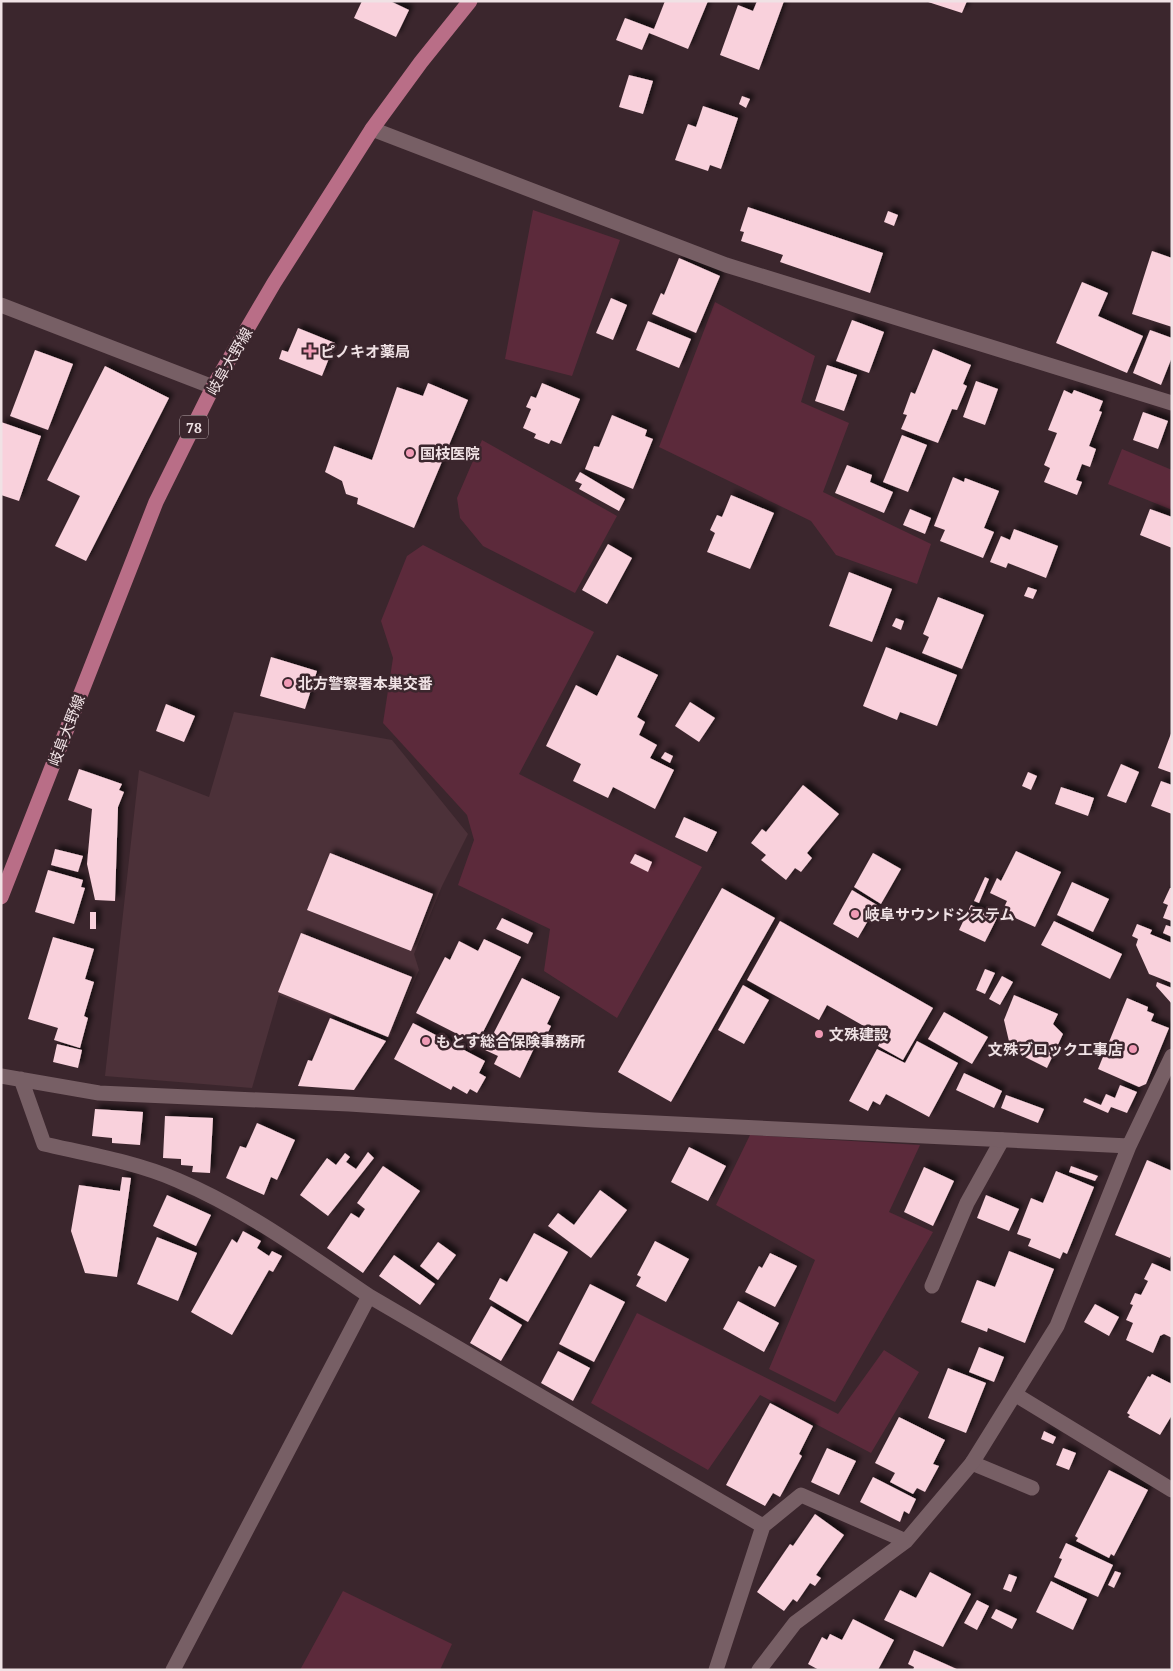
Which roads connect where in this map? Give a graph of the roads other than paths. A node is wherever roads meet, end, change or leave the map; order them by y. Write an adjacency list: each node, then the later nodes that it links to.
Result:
1 (470, 1): 2 (main road, 岐阜大野線 / 78)
2 (372, 129): 4 (main road, 岐阜大野線 / 78); 5 (street)
3 (1, 305): 4 (street)
4 (213, 387): 6 (main road, 岐阜大野線 / 78)
5 (1172, 403)
6 (1, 897)
7 (1172, 1056): 11 (street)
8 (1, 1076): 9 (street)
9 (21, 1080): 10 (street); 13 (street)
10 (1002, 1140): 11 (street); 12 (street)
11 (1129, 1146): 14 (street)
12 (932, 1286)
13 (369, 1296): 18 (street); 20 (street)
14 (1016, 1395): 15 (street); 17 (street)
15 (972, 1463): 16 (street); 19 (street)
16 (1032, 1488)
17 (1172, 1490)
18 (763, 1526): 19 (street); 21 (street)
19 (906, 1541): 22 (street)
20 (173, 1670)
21 (716, 1670)
22 (760, 1670)

